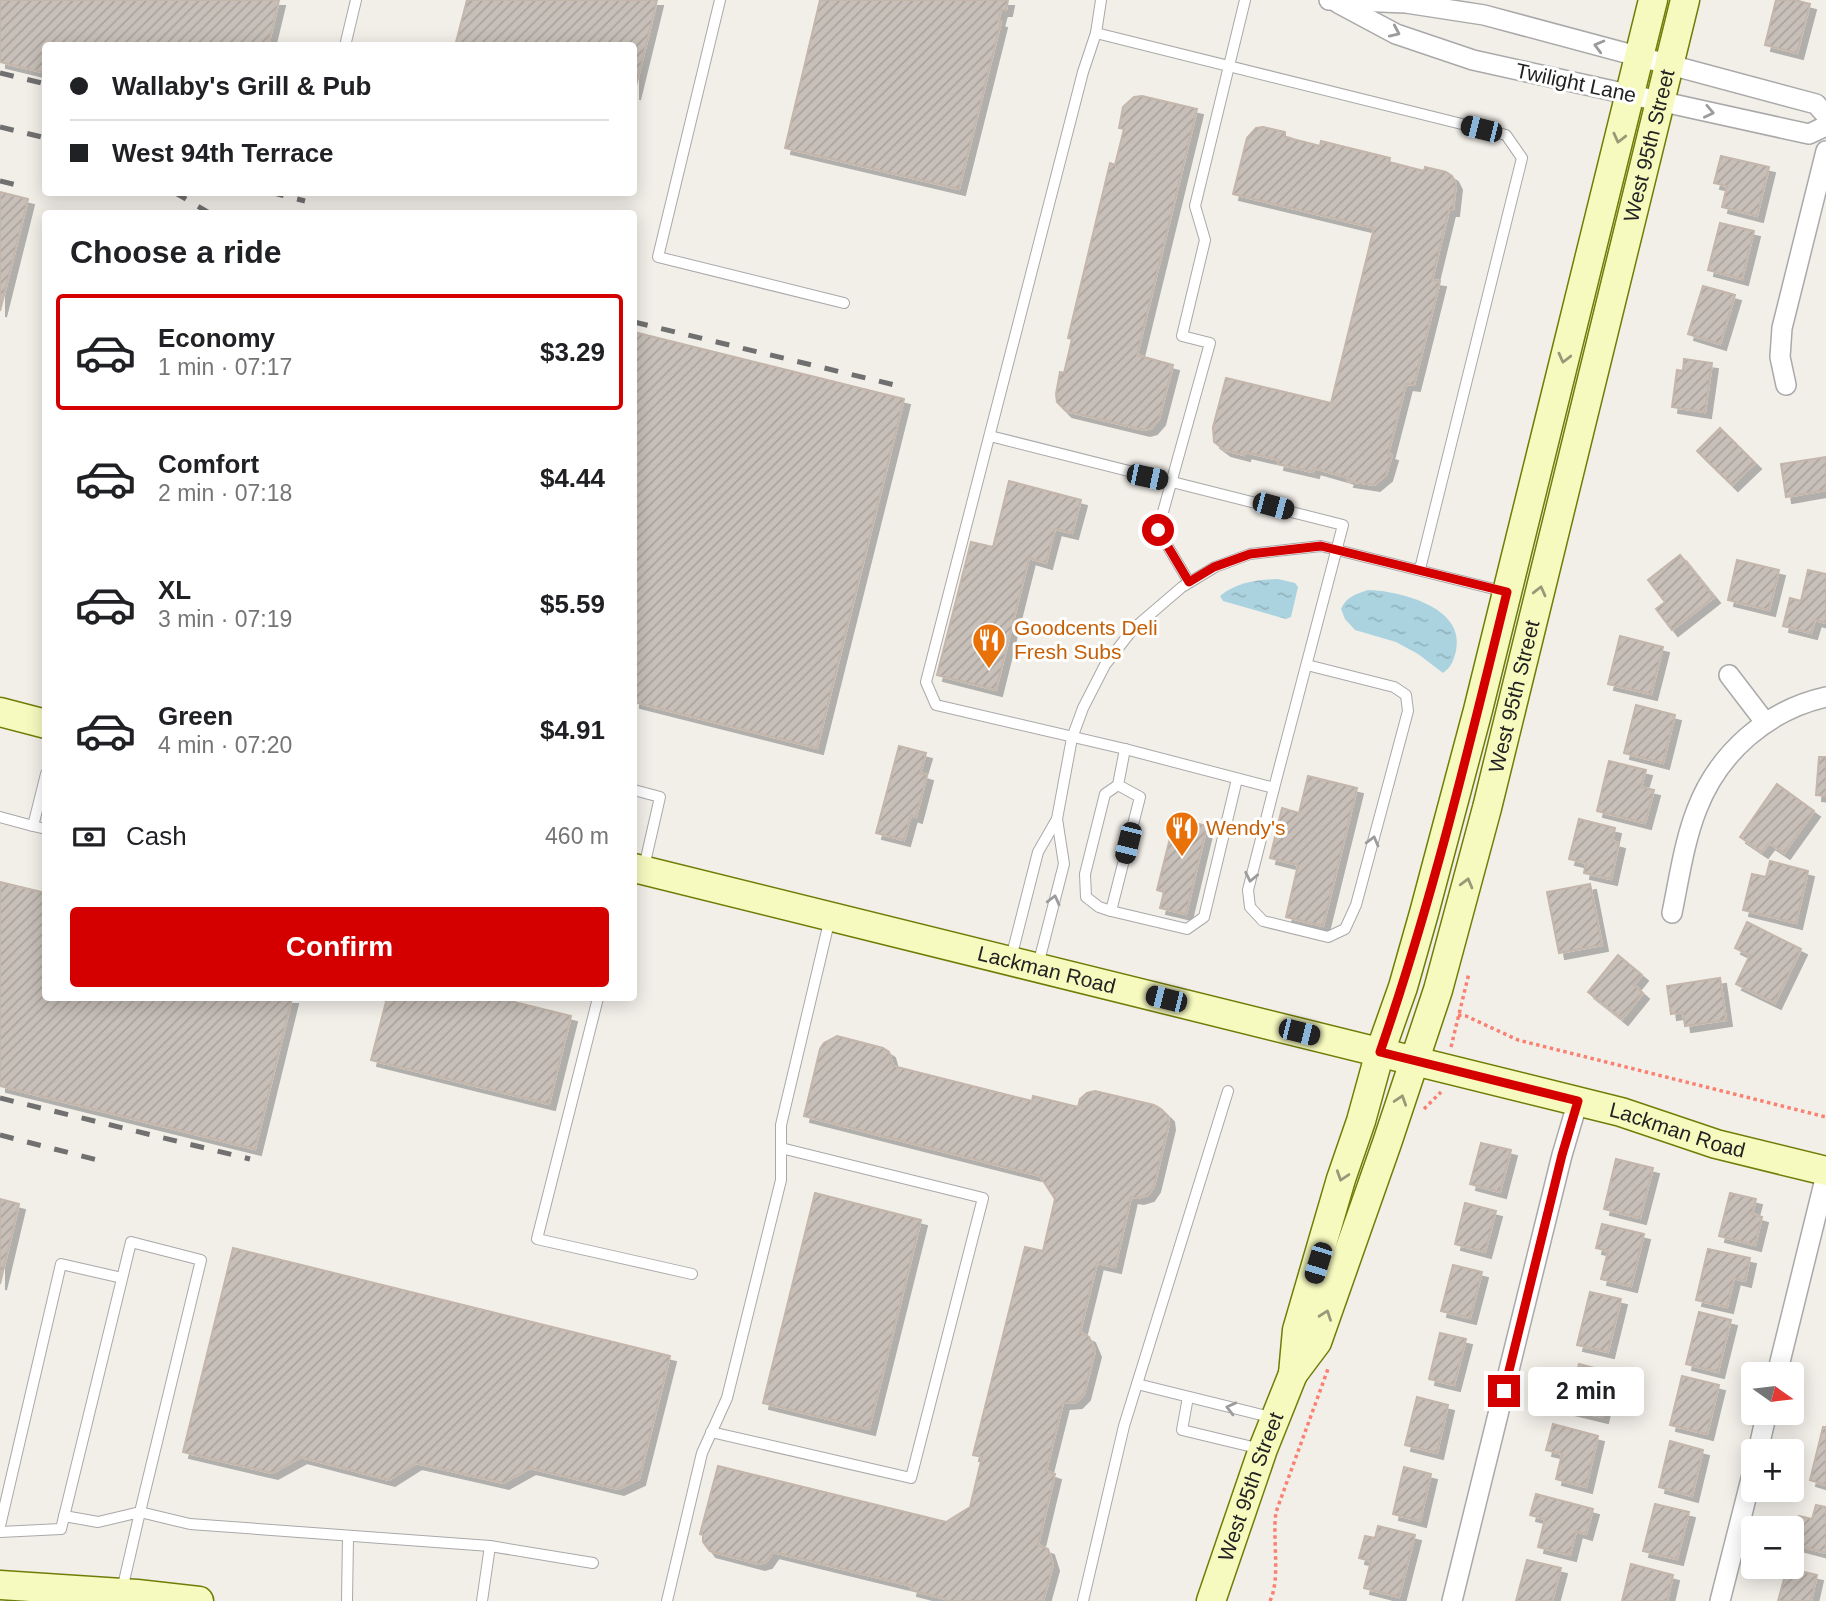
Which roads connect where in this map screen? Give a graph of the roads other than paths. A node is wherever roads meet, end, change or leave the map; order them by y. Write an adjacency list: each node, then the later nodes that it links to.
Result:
1 (356, 0): 9 (lane)
2 (720, 0): 18 (lane)
3 (1101, 0): 8 (lane)
4 (1245, 0): 12 (lane)
5 (1653, 0): 10 (main road, West 95th Street)
6 (1685, 0): 11 (main road, West 95th Street)
7 (1331, 1): 10 (street, Twilight Lane, one-way to 7); 13 (street, Twilight Lane, one-way to 13)
8 (1096, 33): 12 (lane); 20 (lane)
9 (346, 42)
10 (1639, 57): 11 (street, Twilight Lane); 13 (main road, West 95th Street)
11 (1669, 65): 14 (main road, West 95th Street); 15 (street, Twilight Lane)
12 (1228, 66): 21 (lane); 23 (lane)
13 (1630, 94): 14 (street, Twilight Lane); 25 (main road, West 95th Street, one-way to 25)
14 (1660, 101): 16 (street, Twilight Lane, one-way to 16); 51 (main road, West 95th Street, one-way to 14)
15 (1826, 115)
16 (1826, 126)
17 (1826, 150): 19 (street)
18 (844, 303)
19 (1786, 385)
20 (990, 436): 21 (lane); 32 (lane)
21 (1173, 482): 22 (lane); 24 (lane)
22 (1336, 550): 23 (lane); 24 (lane); 26 (lane)
23 (1420, 569): 25 (lane)
24 (1189, 582): 32 (lane)
25 (1507, 592): 50 (main road, West 95th Street)
26 (1307, 665): 36 (lane); 36 (lane, one-way to 26)
27 (1729, 676): 30 (street)
28 (1826, 697): 30 (street)
29 (0, 712): 31 (main road)
30 (1765, 722): 45 (street)
31 (42, 723)
32 (1072, 738): 33 (lane); 40 (lane)
33 (1125, 749): 34 (lane); 35 (lane)
34 (1237, 779): 36 (lane); 44 (lane)
35 (1118, 785): 44 (lane); 44 (lane)
36 (1274, 788)
37 (42, 790): 41 (lane)
38 (637, 791): 43 (lane)
39 (0, 817): 41 (lane)
40 (1057, 819): 47 (lane); 48 (lane, one-way to 40)
41 (33, 825): 42 (lane)
42 (42, 828)
43 (638, 869): 46 (main road, Lackman Road)
44 (1111, 911)
45 (1672, 913)
46 (830, 917): 47 (main road, Lackman Road); 54 (lane)
47 (1011, 960): 48 (main road, Lackman Road)
48 (1038, 967): 50 (main road, Lackman Road)
49 (597, 1001): 56 (lane)
50 (1380, 1052): 51 (main road, Lackman Road); 59 (main road, West 95th Street, one-way to 59)
51 (1414, 1061): 53 (main road, Lackman Road); 59 (main road, West 95th Street, one-way to 51)
52 (1228, 1091): 60 (lane)
53 (1578, 1101): 55 (main road, Lackman Road); 80 (street)
54 (781, 1148): 63 (lane); 63 (lane)
55 (1826, 1173): 58 (street)
56 (692, 1274)
57 (122, 1278): 66 (lane); 67 (lane); 68 (lane)
58 (1780, 1362)
59 (1293, 1374): 62 (main road, West 95th Street)
60 (1137, 1384): 61 (lane); 78 (lane)
61 (1188, 1397): 62 (lane, one-way to 61); 64 (lane)
62 (1275, 1418): 64 (main road, West 95th Street)
63 (712, 1432): 77 (lane)
64 (1262, 1449): 79 (main road, West 95th Street)
65 (1745, 1502): 81 (street)
66 (140, 1512): 67 (lane); 69 (lane); 73 (lane)
67 (64, 1516): 68 (lane)
68 (0, 1529)
69 (348, 1537): 70 (lane); 75 (lane)
70 (490, 1546): 71 (lane); 76 (lane)
71 (593, 1563)
72 (0, 1585): 73 (main road)
73 (121, 1593): 74 (main road)
74 (199, 1601)
75 (347, 1601)
76 (482, 1601)
77 (667, 1601)
78 (1083, 1601)
79 (1211, 1601)
80 (1452, 1601)
81 (1720, 1601)

